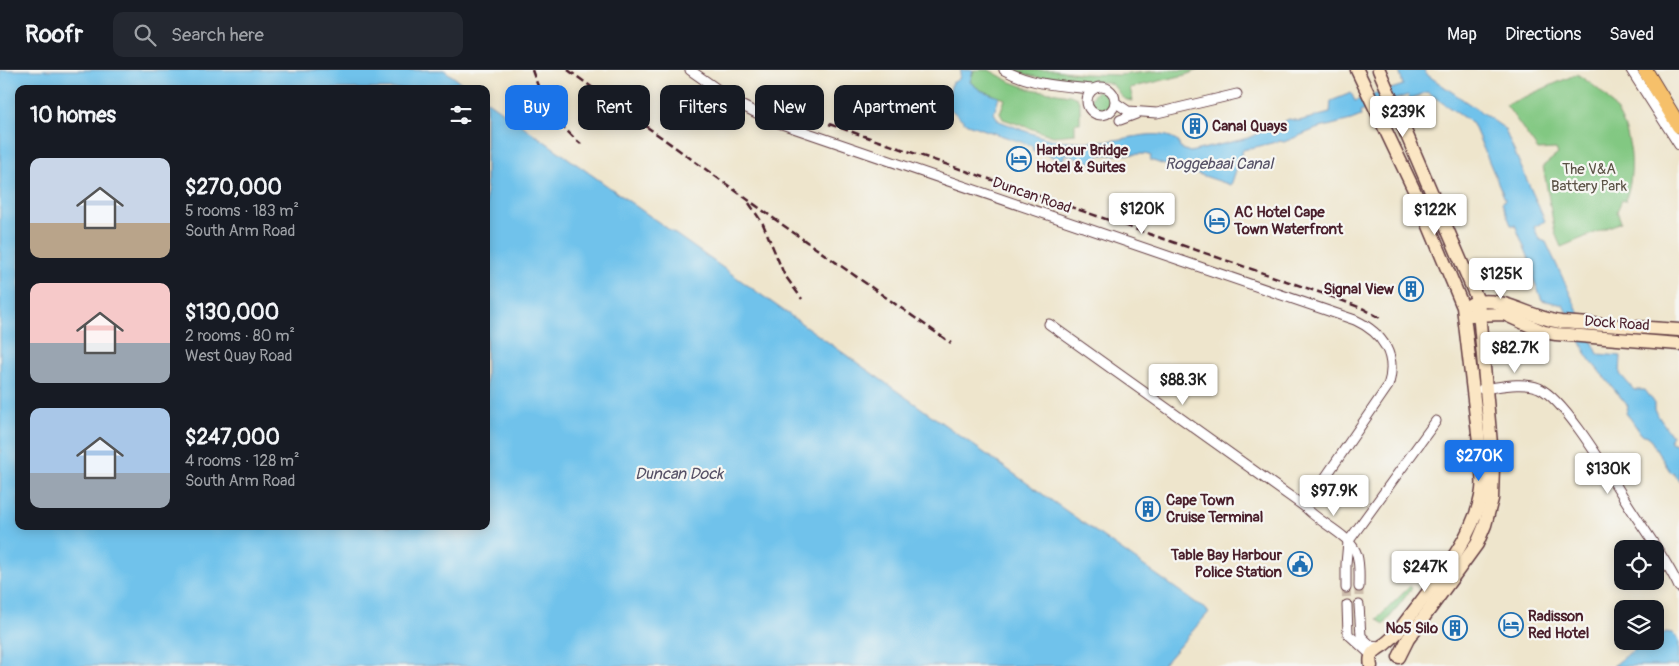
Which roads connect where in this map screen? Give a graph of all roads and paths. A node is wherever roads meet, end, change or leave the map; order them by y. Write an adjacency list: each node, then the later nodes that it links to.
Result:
1 (690, 70): 26 (street, Duncan Road)
2 (1004, 70): 7 (street)
3 (1357, 70): 18 (street)
4 (1379, 70): 17 (street)
5 (1631, 70): 16 (street)
6 (1645, 70): 15 (main road)
7 (1061, 86): 8 (street); 10 (street)
8 (1092, 89): 10 (street); 11 (street)
9 (1237, 94): 12 (street)
10 (1087, 102): 13 (street)
11 (1115, 105): 12 (street); 13 (street); 14 (street)
12 (1144, 113): 14 (street)
13 (1107, 114): 14 (street)
14 (1120, 120)
15 (1679, 126)
16 (1679, 145)
17 (1478, 301): 18 (street); 19 (street); 21 (street, Dock Road)
18 (1464, 311): 19 (street, Dock Road); 24 (street)
19 (1479, 315): 22 (street, Dock Road); 23 (street)
20 (1049, 324): 26 (street)
21 (1679, 330)
22 (1679, 344)
23 (1487, 388): 24 (street); 29 (street); 34 (street)
24 (1474, 389): 33 (street)
25 (1436, 421): 27 (street)
26 (1304, 508): 27 (street)
27 (1348, 542): 28 (street); 30 (street)
28 (1359, 587)
29 (1679, 587)
30 (1346, 588)
31 (1347, 605): 33 (street)
32 (1360, 605): 33 (street)
33 (1374, 657): 34 (street)
34 (1399, 661)

